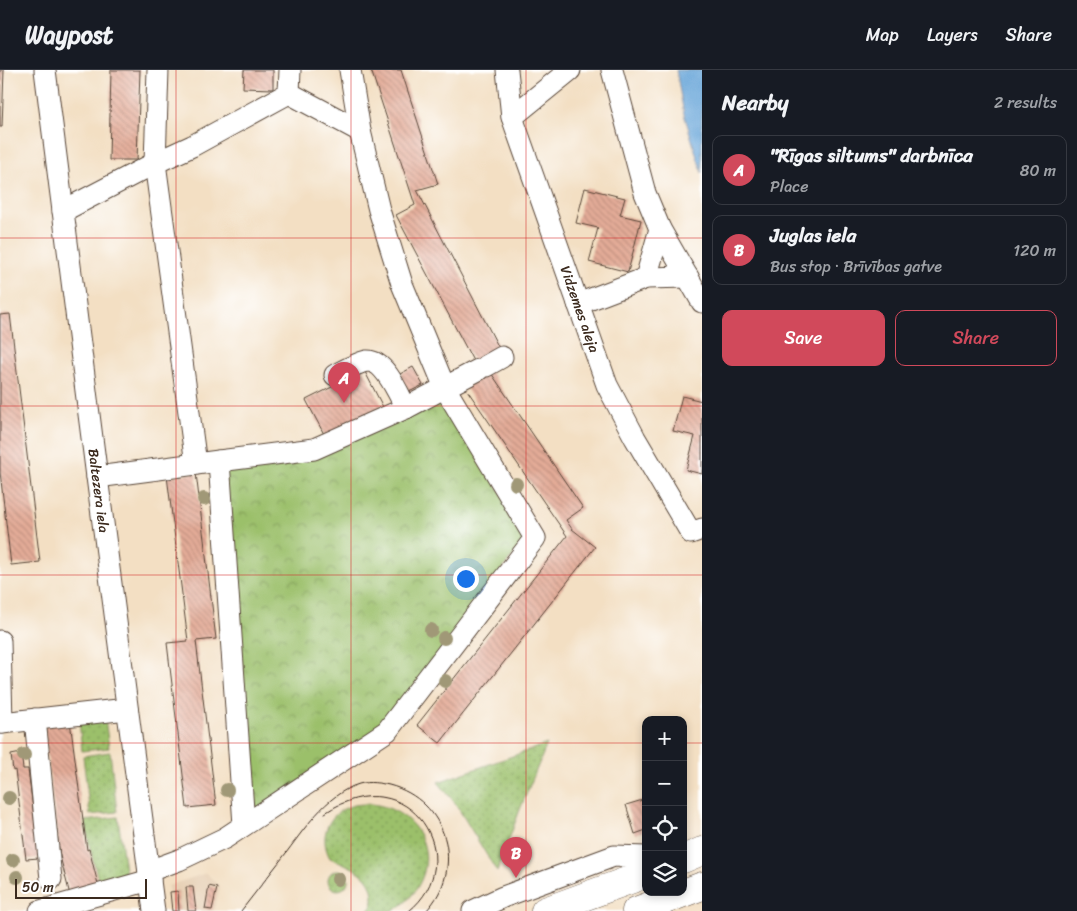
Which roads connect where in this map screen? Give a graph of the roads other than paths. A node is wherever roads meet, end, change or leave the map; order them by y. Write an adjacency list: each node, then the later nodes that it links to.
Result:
1 (45, 70): 12 (street, Baltezera iela)
2 (158, 70): 11 (street)
3 (290, 70): 8 (street)
4 (350, 70): 10 (street)
5 (507, 70): 9 (street, Vidzemes aleja)
6 (570, 70): 9 (street)
7 (612, 70): 13 (street)
8 (289, 93): 10 (street); 11 (street)
9 (512, 117): 17 (street, Vidzemes aleja)
10 (360, 131): 20 (street)
11 (155, 163): 12 (street); 23 (street)
12 (63, 211): 24 (street, Baltezera iela)
13 (660, 229): 14 (street); 15 (street)
14 (688, 277): 15 (street); 16 (street)
15 (646, 278): 17 (street)
16 (702, 302)
17 (578, 304): 25 (street, Vidzemes aleja)
18 (488, 364): 20 (street)
19 (335, 375): 21 (street)
20 (445, 388): 21 (street); 30 (street)
21 (406, 408): 22 (street)
22 (218, 461): 23 (street); 30 (street)
23 (196, 464): 24 (street)
24 (97, 477): 27 (street, Baltezera iela)
25 (696, 531)
26 (0, 641): 29 (street)
27 (127, 709): 28 (street); 32 (street, Baltezera iela)
28 (35, 719): 29 (street); 34 (street)
29 (1, 723)
30 (244, 825): 32 (street)
31 (642, 857): 38 (street)
32 (149, 875): 36 (street); 37 (street, Baltezera iela)
33 (642, 875): 39 (highway)
34 (51, 878)
35 (702, 886): 40 (highway)
36 (40, 911)
37 (154, 911)
38 (473, 911)
39 (545, 911)
40 (636, 911)

